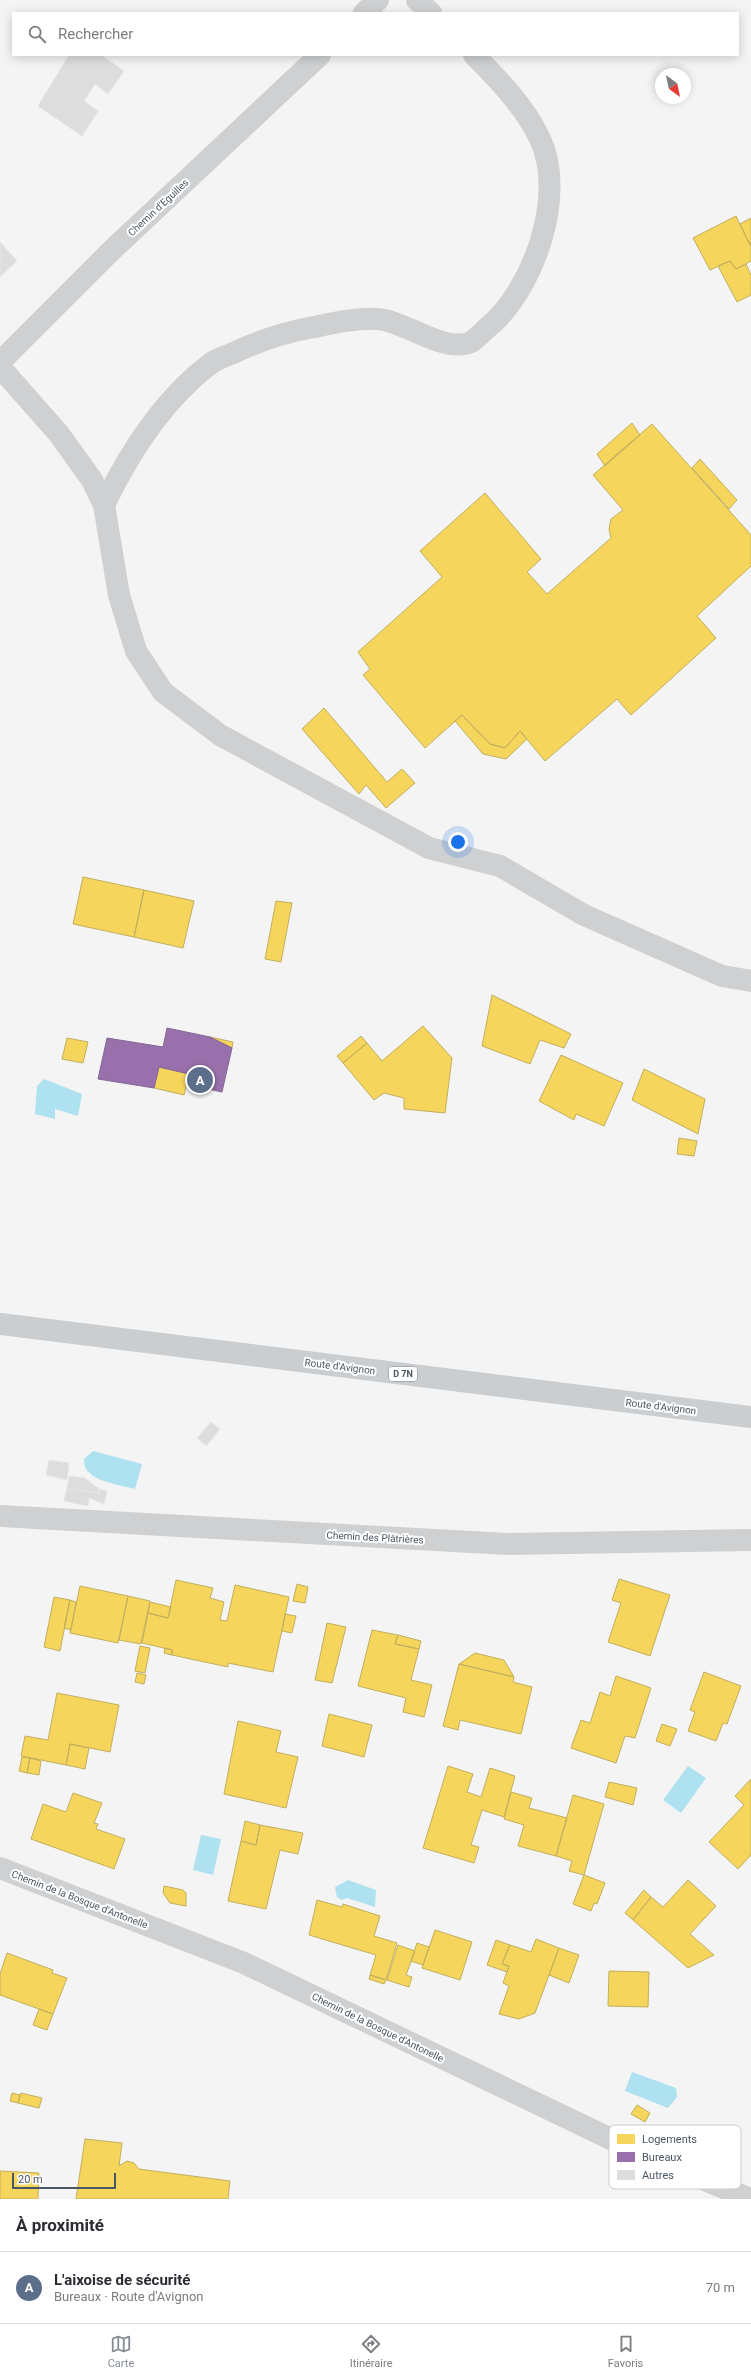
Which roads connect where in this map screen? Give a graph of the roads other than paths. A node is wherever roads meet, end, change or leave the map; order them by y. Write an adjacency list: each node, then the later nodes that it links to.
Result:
1 (378, 0): 3 (street)
2 (417, 0): 4 (street)
3 (365, 12)
4 (430, 12)
5 (319, 56): 7 (street, Chemin d'Eguilles)
6 (475, 56): 9 (street)
7 (0, 362)
8 (0, 367): 9 (street)
9 (104, 505): 10 (street)
10 (751, 981)
11 (0, 1324): 12 (main road, Route d'Avignon / D 7N)
12 (751, 1417)
13 (0, 1516): 14 (street, Chemin des Plâtrières)
14 (751, 1540)
15 (0, 1868): 16 (street, Chemin de la Bosque d'Antonelle)
16 (609, 2137)
17 (727, 2189): 18 (street, Chemin de la Bosque d'Antonelle)
18 (750, 2199)

